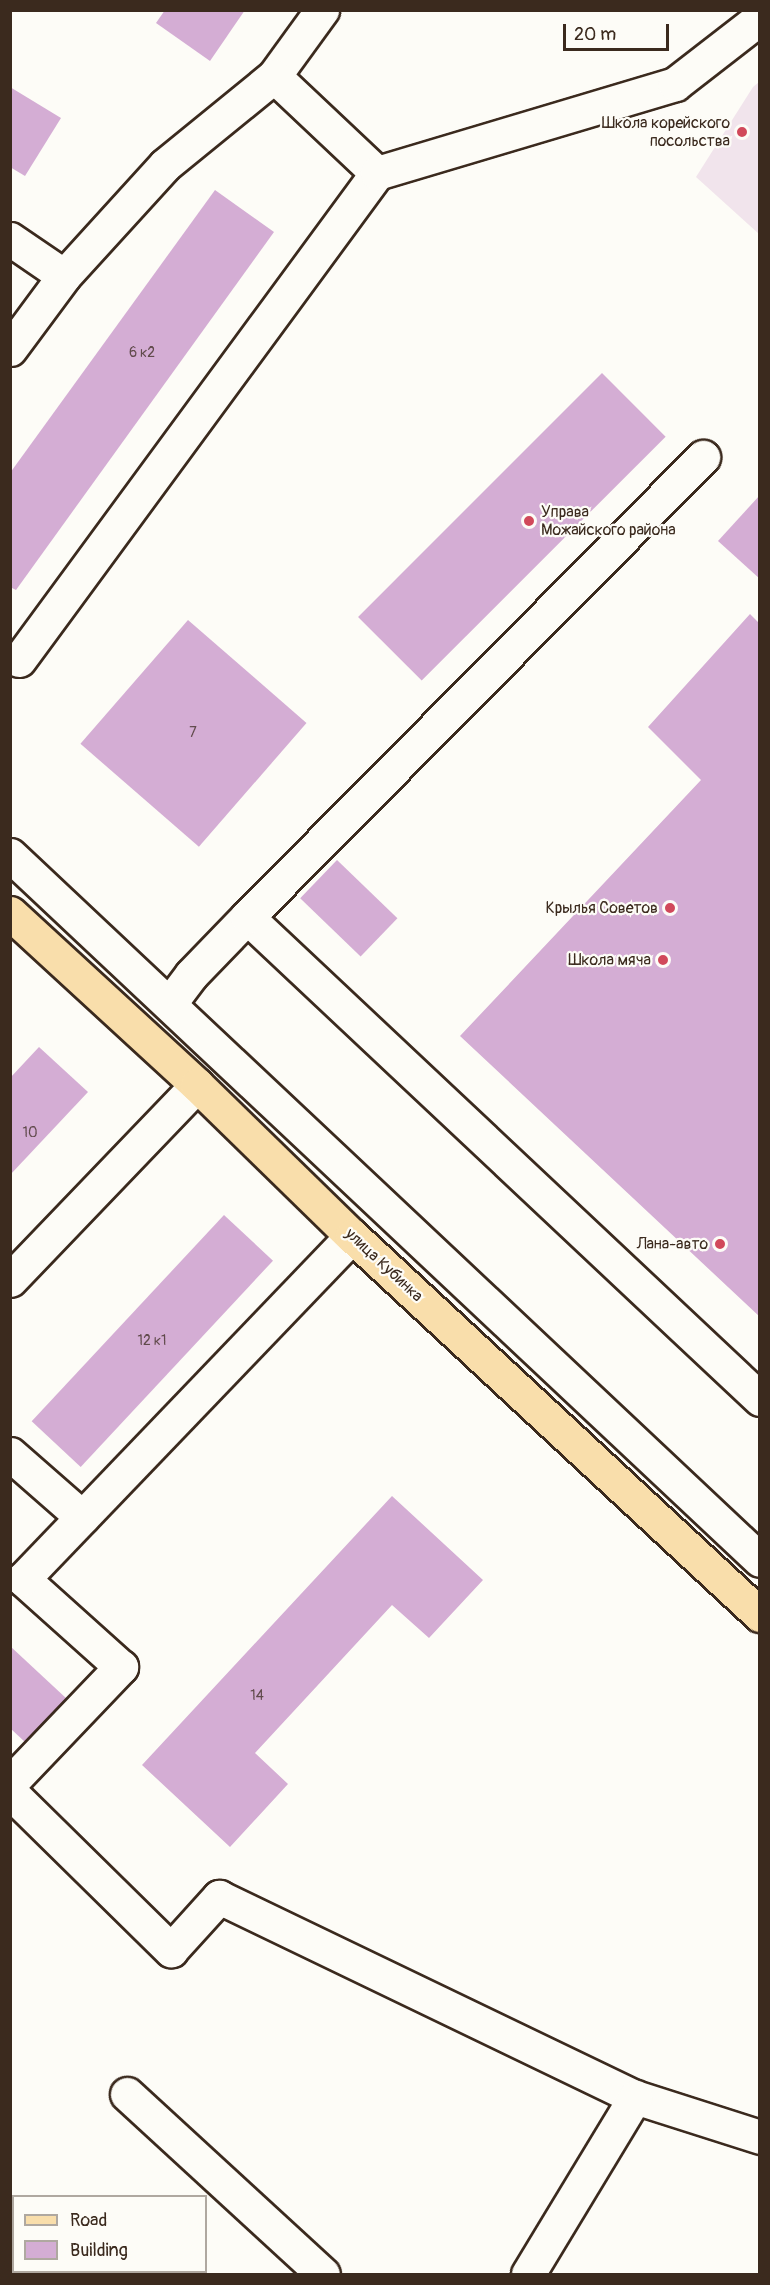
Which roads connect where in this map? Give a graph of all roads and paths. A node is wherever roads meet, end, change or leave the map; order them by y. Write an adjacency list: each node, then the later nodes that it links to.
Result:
1 (322, 10): 3 (street)
2 (759, 18): 4 (street)
3 (274, 76): 4 (street); 6 (street)
4 (377, 173): 9 (street)
5 (10, 238): 6 (street)
6 (64, 276): 7 (street)
7 (10, 349)
8 (703, 457): 12 (street)
9 (19, 660)
10 (10, 855): 13 (street)
11 (10, 913): 14 (main road, улица Кубинка)
12 (247, 917): 13 (street); 17 (street)
13 (170, 1003): 20 (street)
14 (197, 1085): 15 (main road, улица Кубинка); 16 (street)
15 (352, 1236): 19 (street); 21 (main road, улица Кубинка)
16 (10, 1280)
17 (759, 1399)
18 (10, 1454): 19 (street)
19 (82, 1517): 22 (street)
20 (759, 1560)
21 (759, 1616)
22 (17, 1767)
23 (10, 1792): 25 (street)
24 (127, 2094): 27 (street)
25 (635, 2097): 26 (street); 28 (street)
26 (759, 2137)
27 (323, 2274)
28 (528, 2274)

